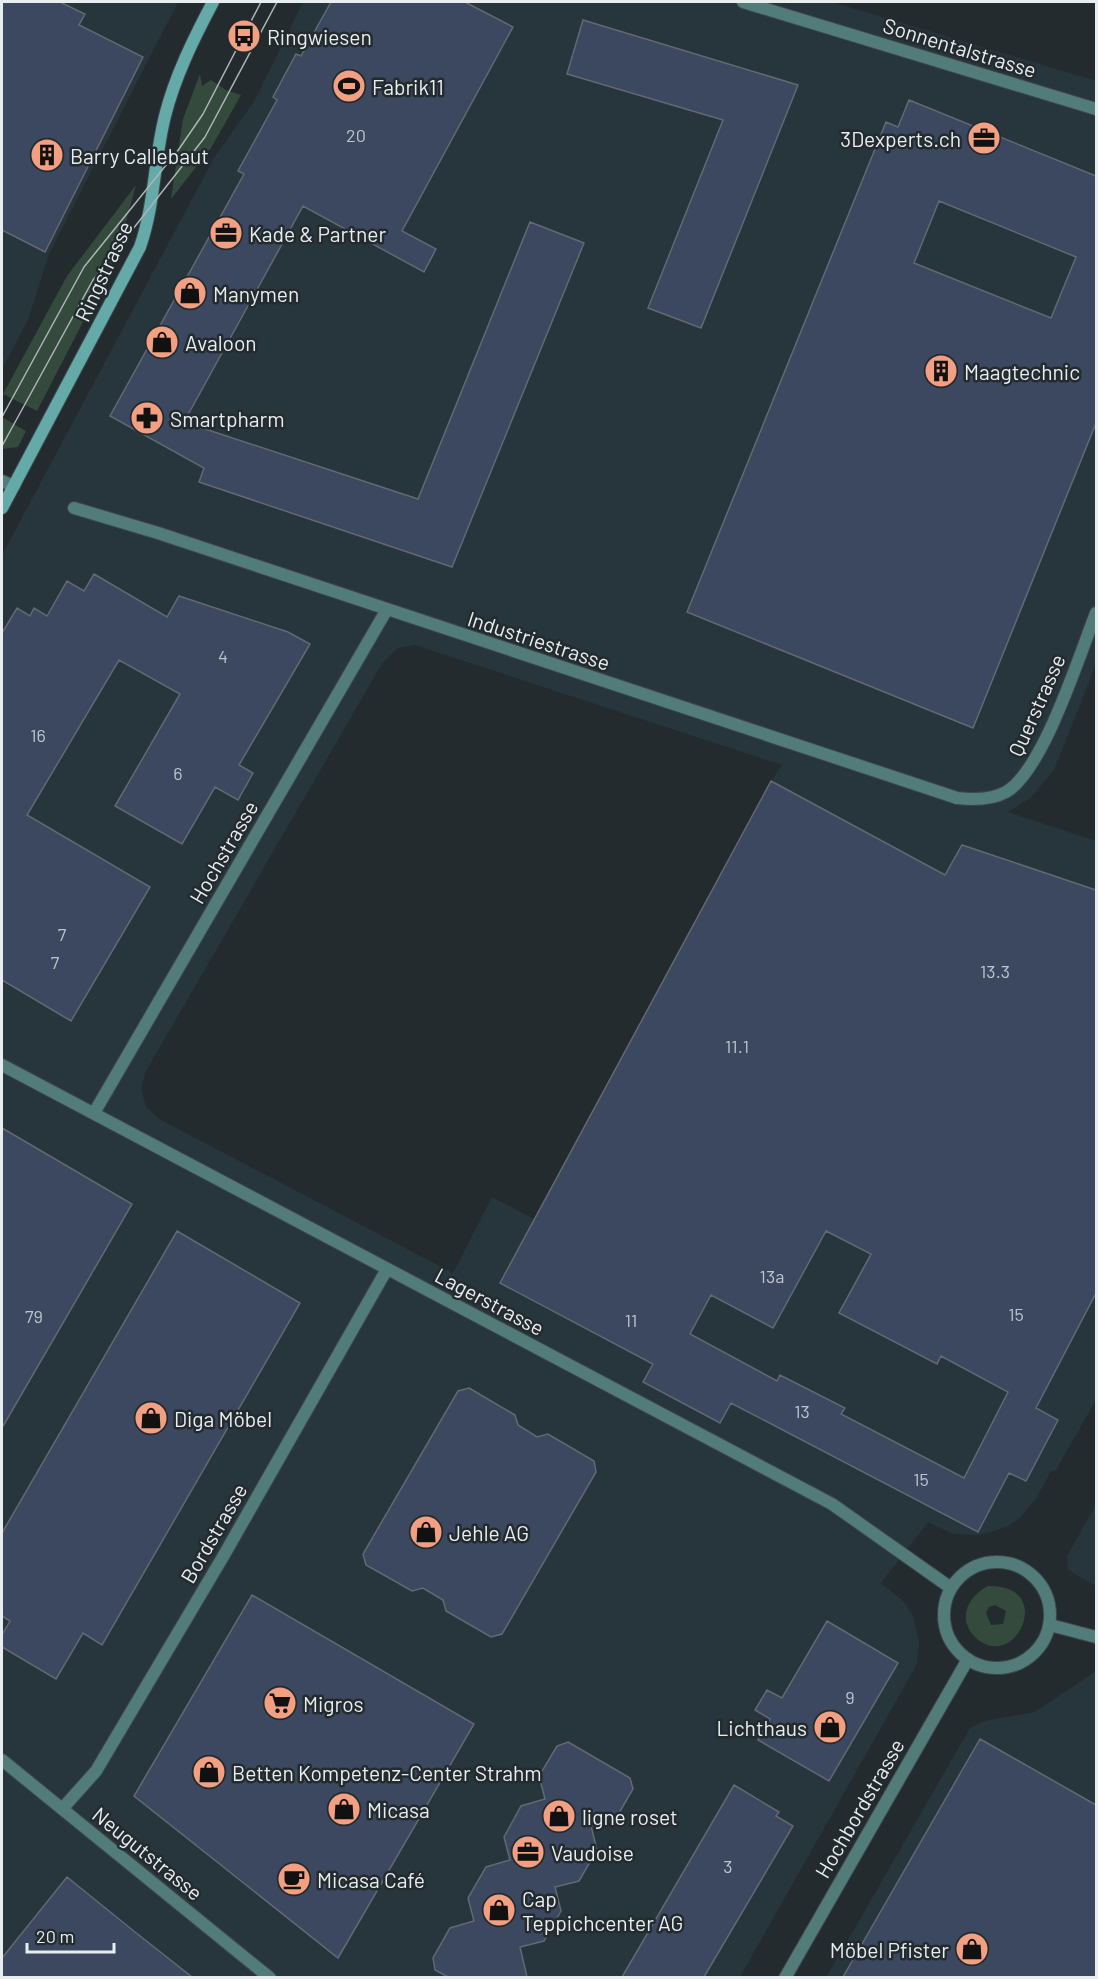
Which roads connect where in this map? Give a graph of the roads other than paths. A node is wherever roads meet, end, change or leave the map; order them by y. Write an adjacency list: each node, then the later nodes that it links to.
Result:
1 (213, 2): 5 (main road, Ringstrasse)
2 (743, 2): 3 (street, Sonnentalstrasse)
3 (1096, 109)
4 (2, 480): 5 (street)
5 (14, 486): 6 (main road, Ringstrasse)
6 (2, 508)
7 (74, 508): 8 (street, Industriestrasse)
8 (386, 611): 10 (street, Industriestrasse); 12 (street, Hochstrasse)
9 (1096, 613): 10 (street, Querstrasse)
10 (994, 797)
11 (2, 1065): 12 (street, Lagerstrasse)
12 (94, 1113): 13 (street, Lagerstrasse)
13 (387, 1269): 14 (street, Lagerstrasse); 19 (street, Bordstrasse)
14 (951, 1588): 15 (street); 17 (street)
15 (1050, 1625): 16 (street); 17 (street)
16 (1096, 1637)
17 (968, 1659): 21 (street, Hochbordstrasse)
18 (2, 1760): 19 (street, Neugutstrasse)
19 (62, 1809): 20 (street, Neugutstrasse)
20 (270, 1977)
21 (785, 1977)

